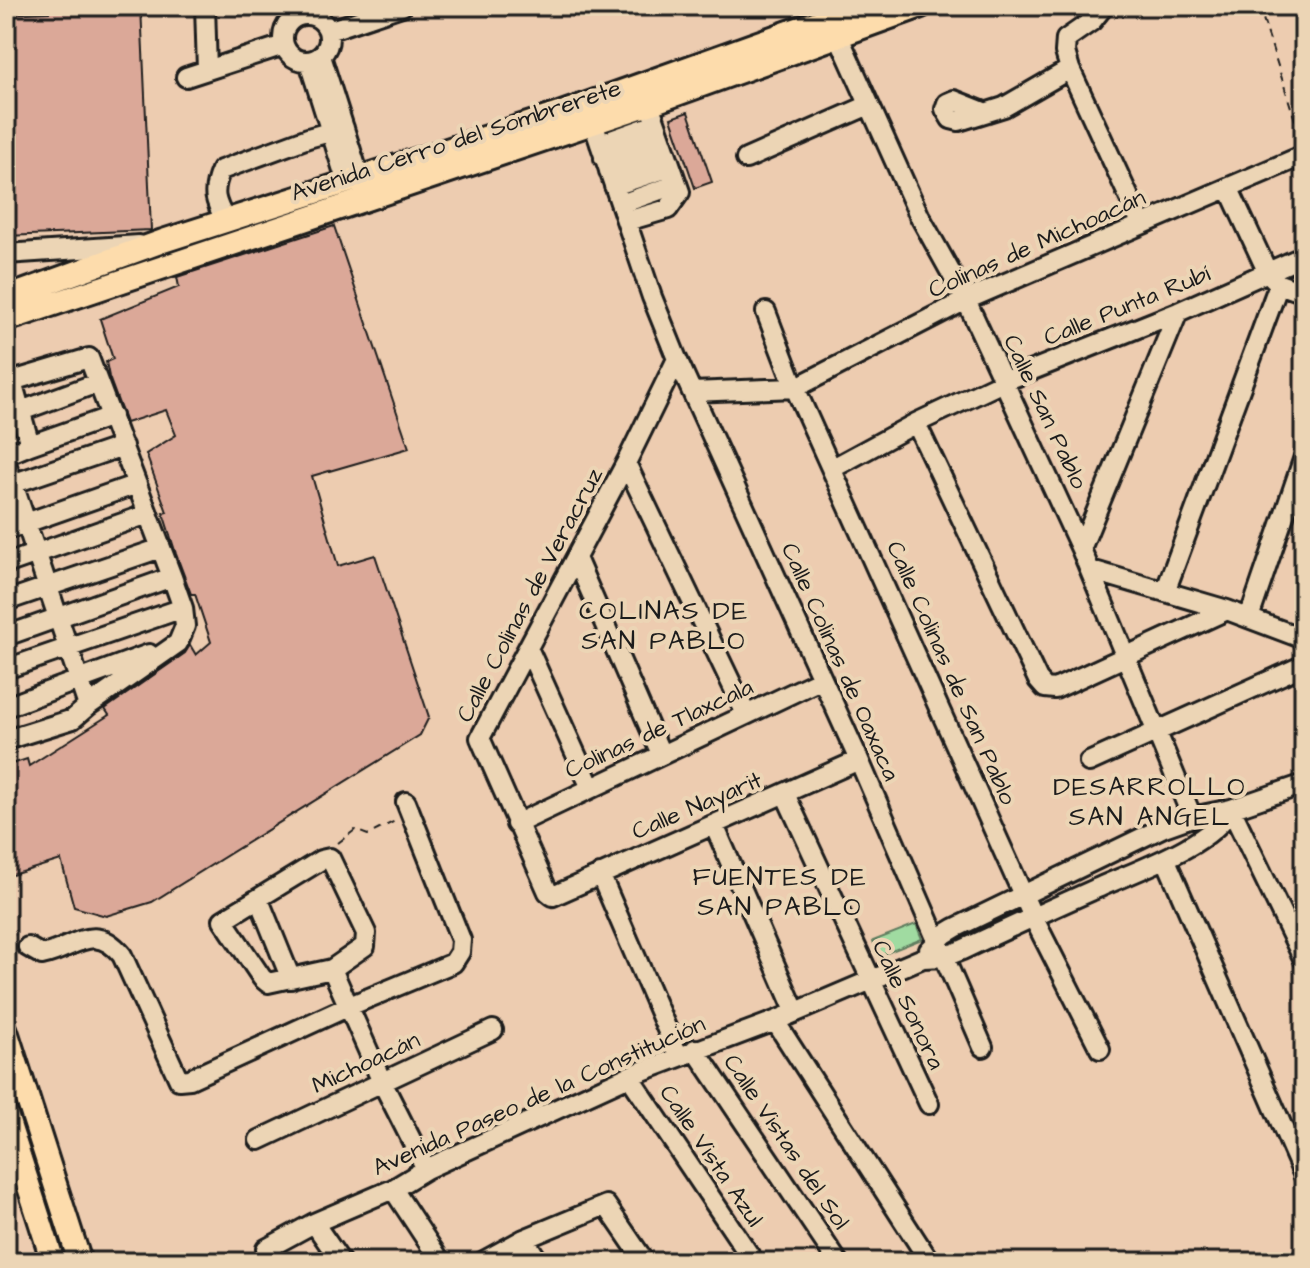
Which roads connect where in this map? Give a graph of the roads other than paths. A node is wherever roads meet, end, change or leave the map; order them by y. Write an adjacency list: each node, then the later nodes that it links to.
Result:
1 (205, 6): 13 (street)
2 (862, 6): 8 (main road, Avenida Cerro del Sombrerete)
3 (921, 6): 8 (main road, Avenida Cerro del Sombrerete)
4 (1104, 6): 12 (street)
5 (398, 7): 9 (street)
6 (309, 11): 7 (street); 9 (street)
7 (291, 14): 10 (street)
8 (831, 20): 15 (street, Calle San Pablo); 18 (main road, Avenida Cerro del Sombrerete); 22 (main road, Avenida Cerro del Sombrerete)
9 (328, 31): 11 (street)
10 (284, 45): 11 (street); 13 (street)
11 (315, 59): 17 (street)
12 (1070, 69): 16 (street); 25 (street)
13 (207, 70): 14 (street)
14 (186, 77)
15 (869, 105): 20 (street); 32 (street, Calle San Pablo)
16 (984, 112)
17 (338, 130): 22 (street); 24 (street)
18 (663, 145): 21 (main road, Avenida Cerro del Sombrerete); 21 (street); 21 (street); 21 (street)
19 (1304, 155): 23 (street, Colinas de Michoacán)
20 (746, 159)
21 (610, 172): 35 (main road, Avenida Cerro del Sombrerete); 36 (street, Calle Colinas de Oaxaca)
22 (354, 181): 24 (main road, Avenida Cerro del Sombrerete)
23 (1229, 189): 25 (street, Colinas de Michoacán); 29 (street)
24 (226, 222): 26 (main road, Avenida Cerro del Sombrerete)
25 (1141, 223): 32 (street, Colinas de Michoacán)
26 (154, 244): 27 (street); 31 (main road, Avenida Cerro del Sombrerete)
27 (6, 254)
28 (1304, 256): 29 (street, Calle Punta Rubí)
29 (1273, 278): 30 (street); 34 (street, Calle Punta Rubí); 64 (street)
30 (1304, 293)
31 (6, 298)
32 (966, 300): 37 (street, Calle San Pablo); 39 (street, Colinas de Michoacán)
33 (766, 312): 39 (street, Calle Colinas de San Pablo)
34 (1178, 312): 37 (street, Calle Punta Rubí); 57 (street)
35 (6, 320)
36 (677, 359): 40 (street, Calle Colinas de Oaxaca); 49 (street, Calle Colinas de Veracruz)
37 (1005, 381): 43 (street, Calle Punta Rubí); 57 (street, Calle San Pablo)
38 (97, 383): 41 (street); 41 (street); 42 (street)
39 (795, 388): 40 (street); 50 (street, Calle Colinas de San Pablo)
40 (692, 392): 78 (street, Calle Colinas de Oaxaca)
41 (21, 411): 44 (street)
42 (112, 416): 44 (street); 45 (street)
43 (916, 423): 50 (street, Calle Punta Rubí); 75 (street)
44 (30, 445): 46 (street)
45 (123, 446): 51 (street); 52 (street)
46 (6, 455)
47 (1304, 457): 69 (street)
48 (6, 463): 52 (street)
49 (626, 463): 59 (street, Calle Colinas de Veracruz); 82 (street)
50 (833, 468): 98 (street, Calle Colinas de San Pablo)
51 (137, 484): 53 (street); 54 (street)
52 (10, 485): 54 (street)
53 (148, 514): 56 (street); 58 (street)
54 (26, 523): 55 (street); 58 (street)
55 (6, 530)
56 (161, 548): 62 (street); 63 (street)
57 (1081, 549): 61 (street, Calle San Pablo)
58 (37, 554): 60 (street); 63 (street)
59 (576, 558): 73 (street, Calle Colinas de Veracruz); 85 (street)
60 (6, 564)
61 (1091, 570): 64 (street); 75 (street, Calle San Pablo)
62 (172, 577): 66 (street); 68 (street)
63 (47, 586): 65 (street); 68 (street)
64 (1165, 592): 67 (street)
65 (6, 601)
66 (183, 608): 72 (street); 74 (street)
67 (1227, 610): 69 (street); 75 (street)
68 (58, 617): 70 (street); 74 (street)
69 (1249, 618): 71 (street)
70 (6, 636)
71 (1304, 639)
72 (178, 643): 79 (street); 80 (street)
73 (528, 648): 89 (street); 94 (street, Calle Colinas de Veracruz)
74 (69, 649): 77 (street); 79 (street)
75 (1126, 657): 83 (street, Calle San Pablo)
76 (1304, 665): 83 (street)
77 (6, 669)
78 (822, 679): 82 (street, Colinas de Tlaxcala); 86 (street, Calle Colinas de Oaxaca)
79 (80, 681): 80 (street); 81 (street)
80 (88, 706): 84 (street)
81 (6, 707)
82 (746, 714): 85 (street, Colinas de Tlaxcala)
83 (1158, 731): 87 (street); 93 (street, Calle San Pablo)
84 (6, 740)
85 (661, 754): 89 (street, Colinas de Tlaxcala)
86 (859, 760): 90 (street, Calle Nayarit); 103 (street, Calle Colinas de Oaxaca)
87 (1089, 762)
88 (1304, 784): 92 (street, Avenida Paseo de la Constitución)
89 (591, 788): 94 (street, Colinas de Tlaxcala)
90 (785, 794): 95 (street, Calle Nayarit); 107 (street, Calle Sonora)
91 (406, 802): 108 (street)
92 (1231, 809): 93 (street, Avenida Paseo de la Constitución); 96 (street); 104 (street)
93 (1192, 817): 98 (street, Avenida Paseo de la Constitución)
94 (516, 824): 99 (street, Calle Colinas de Veracruz)
95 (714, 825): 97 (street, Calle Nayarit); 109 (street)
96 (1166, 860): 101 (street); 122 (street)
97 (600, 874): 99 (street, Calle Nayarit); 115 (street, Calle Vistas del Sol)
98 (1024, 893): 101 (street, Calle Colinas de San Pablo); 103 (street, Avenida Paseo de la Constitución)
99 (553, 896)
100 (259, 900): 105 (street); 106 (street); 106 (street)
101 (1033, 917): 103 (street); 114 (street, Calle Colinas de San Pablo)
102 (28, 947): 108 (street)
103 (940, 949): 107 (street, Avenida Paseo de la Constitución); 113 (street, Calle Colinas de Oaxaca)
104 (1304, 960)
105 (332, 969): 106 (street); 108 (street)
106 (291, 979)
107 (869, 980): 109 (street, Avenida Paseo de la Constitución); 118 (street, Calle Sonora)
108 (347, 1007): 117 (street)
109 (795, 1011): 110 (street, Avenida Paseo de la Constitución)
110 (775, 1021): 115 (street, Avenida Paseo de la Constitución); 136 (street)
111 (493, 1030): 117 (street, Michoacán)
112 (6, 1031): 128 (main road)
113 (983, 1047)
114 (1100, 1049)
115 (686, 1052): 116 (street, Avenida Paseo de la Constitución); 135 (street, Calle Vistas del Sol)
116 (629, 1076): 121 (street, Avenida Paseo de la Constitución); 134 (street, Calle Vista Azul)
117 (382, 1082): 120 (street, Michoacán); 121 (street)
118 (929, 1104)
119 (6, 1115): 127 (main road)
120 (259, 1140)
121 (426, 1169): 123 (street, Avenida Paseo de la Constitución)
122 (1304, 1176)
123 (393, 1189): 124 (street, Avenida Paseo de la Constitución); 130 (street)
124 (314, 1223): 126 (street, Avenida Paseo de la Constitución); 129 (street)
125 (524, 1239): 131 (street); 132 (street); 133 (street)
126 (266, 1249)
127 (53, 1262)
128 (80, 1262)
129 (341, 1262)
130 (441, 1262)
131 (482, 1262)
132 (539, 1262)
133 (645, 1262)
134 (754, 1262)
135 (838, 1262)
136 (930, 1262)

